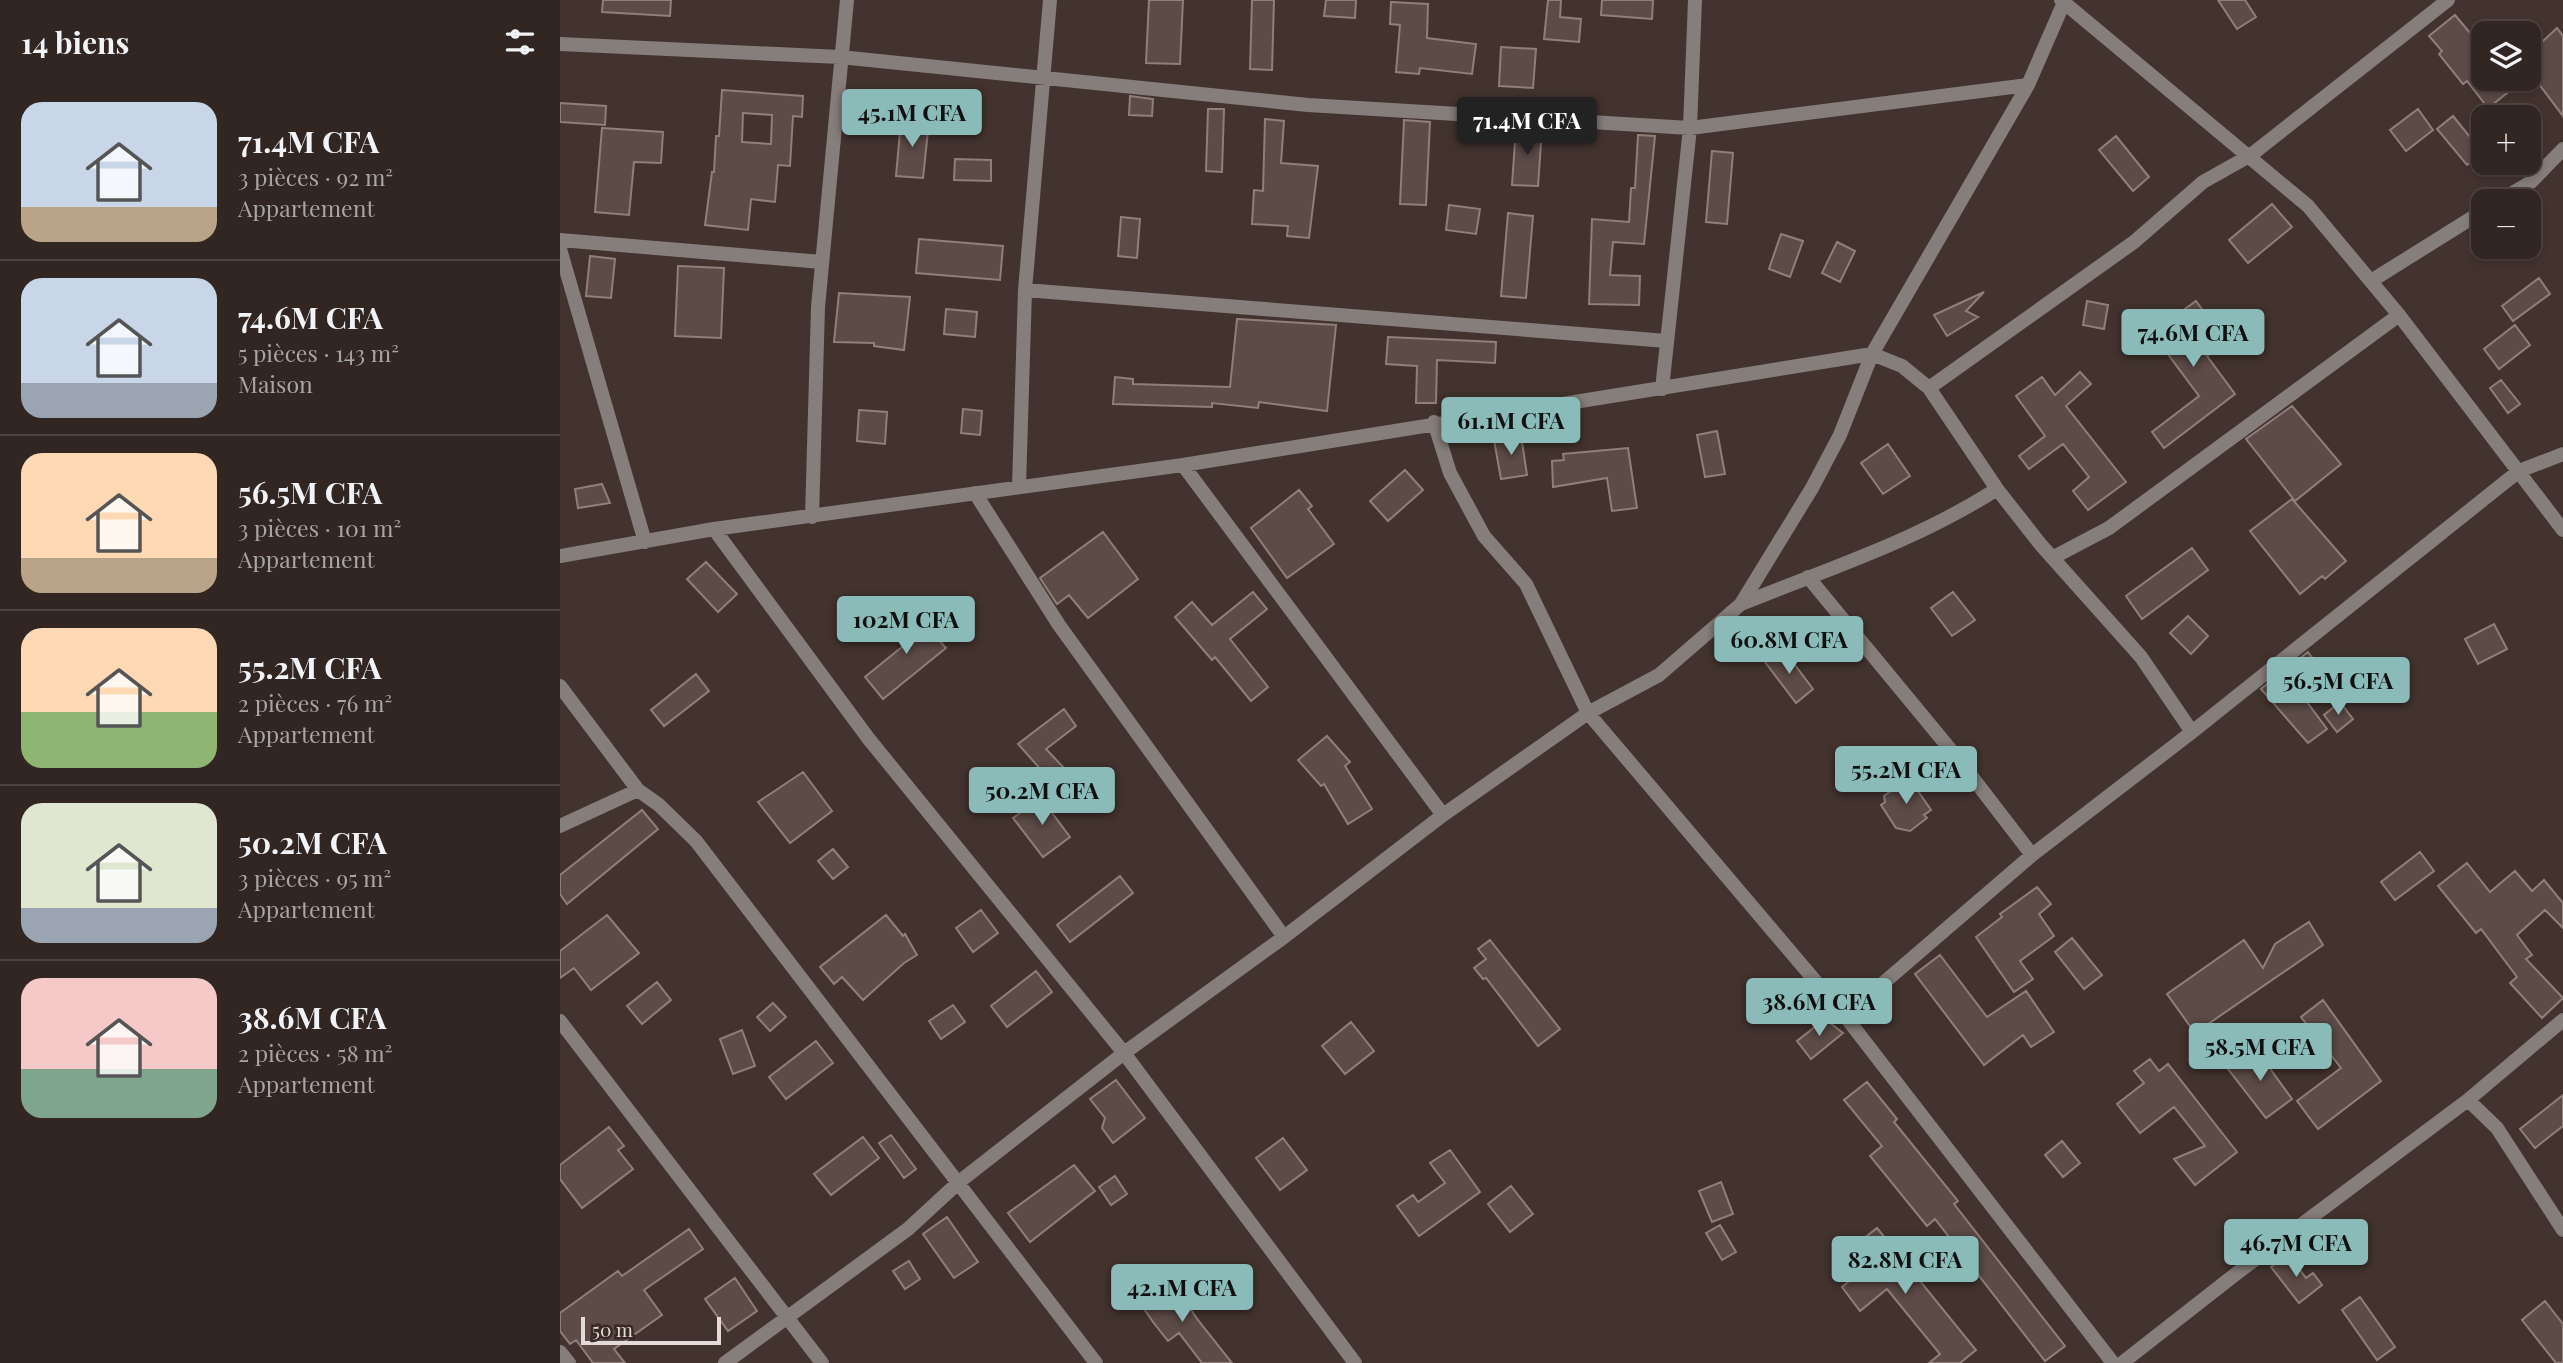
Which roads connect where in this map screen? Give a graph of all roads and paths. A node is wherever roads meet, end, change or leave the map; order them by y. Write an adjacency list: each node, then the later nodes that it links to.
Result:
1 (847, 0): 7 (street)
2 (1050, 0): 8 (street)
3 (1695, 0): 10 (street)
4 (2448, 0): 12 (street)
5 (2064, 1): 9 (street); 12 (street)
6 (560, 44): 7 (street)
7 (840, 57): 8 (street); 17 (street)
8 (1044, 77): 10 (street); 19 (street)
9 (2028, 85): 10 (street); 22 (street)
10 (1690, 128): 21 (street)
11 (2563, 149): 13 (street)
12 (2251, 155): 18 (street); 23 (street)
13 (2518, 189)
14 (2471, 218): 18 (street)
15 (560, 240): 17 (street)
16 (560, 249): 35 (street)
17 (822, 262): 32 (street)
18 (2371, 281): 20 (street)
19 (1025, 290): 21 (street); 29 (street)
20 (2399, 315): 28 (street); 37 (street)
21 (1667, 341): 24 (street)
22 (1872, 354): 23 (street); 24 (street); 39 (street)
23 (1929, 388): 30 (street)
24 (1662, 389): 25 (street)
25 (1434, 422): 27 (street); 41 (street)
26 (2563, 454): 28 (street)
27 (1184, 465): 29 (street); 44 (street)
28 (2519, 471): 34 (street); 42 (street)
29 (1019, 487): 31 (street)
30 (1997, 489): 37 (street); 38 (street)
31 (975, 494): 32 (street); 47 (street)
32 (812, 517): 33 (street)
33 (714, 529): 35 (street); 51 (street)
34 (2563, 530)
35 (645, 542): 36 (street)
36 (560, 556)
37 (2054, 557): 42 (street)
38 (1808, 577): 39 (street); 46 (street)
39 (1741, 604): 41 (street)
40 (560, 686): 43 (street)
41 (1588, 713): 44 (street); 48 (street)
42 (2192, 732): 46 (street)
43 (638, 790): 45 (street); 53 (street)
44 (1443, 815): 47 (street)
45 (560, 826)
46 (2032, 855): 48 (street)
47 (1284, 937): 51 (street)
48 (1845, 1016): 62 (street)
49 (2563, 1020): 52 (street)
50 (560, 1021): 55 (street)
51 (1124, 1053): 53 (street); 61 (street)
52 (2468, 1100): 54 (street); 63 (street)
53 (959, 1182): 55 (street); 60 (street)
54 (2563, 1230)
55 (788, 1317): 58 (street); 59 (street)
56 (560, 1352): 57 (street)
57 (569, 1363)
58 (725, 1363)
59 (822, 1363)
60 (1096, 1363)
61 (1355, 1363)
62 (2113, 1363)
63 (2122, 1363)

